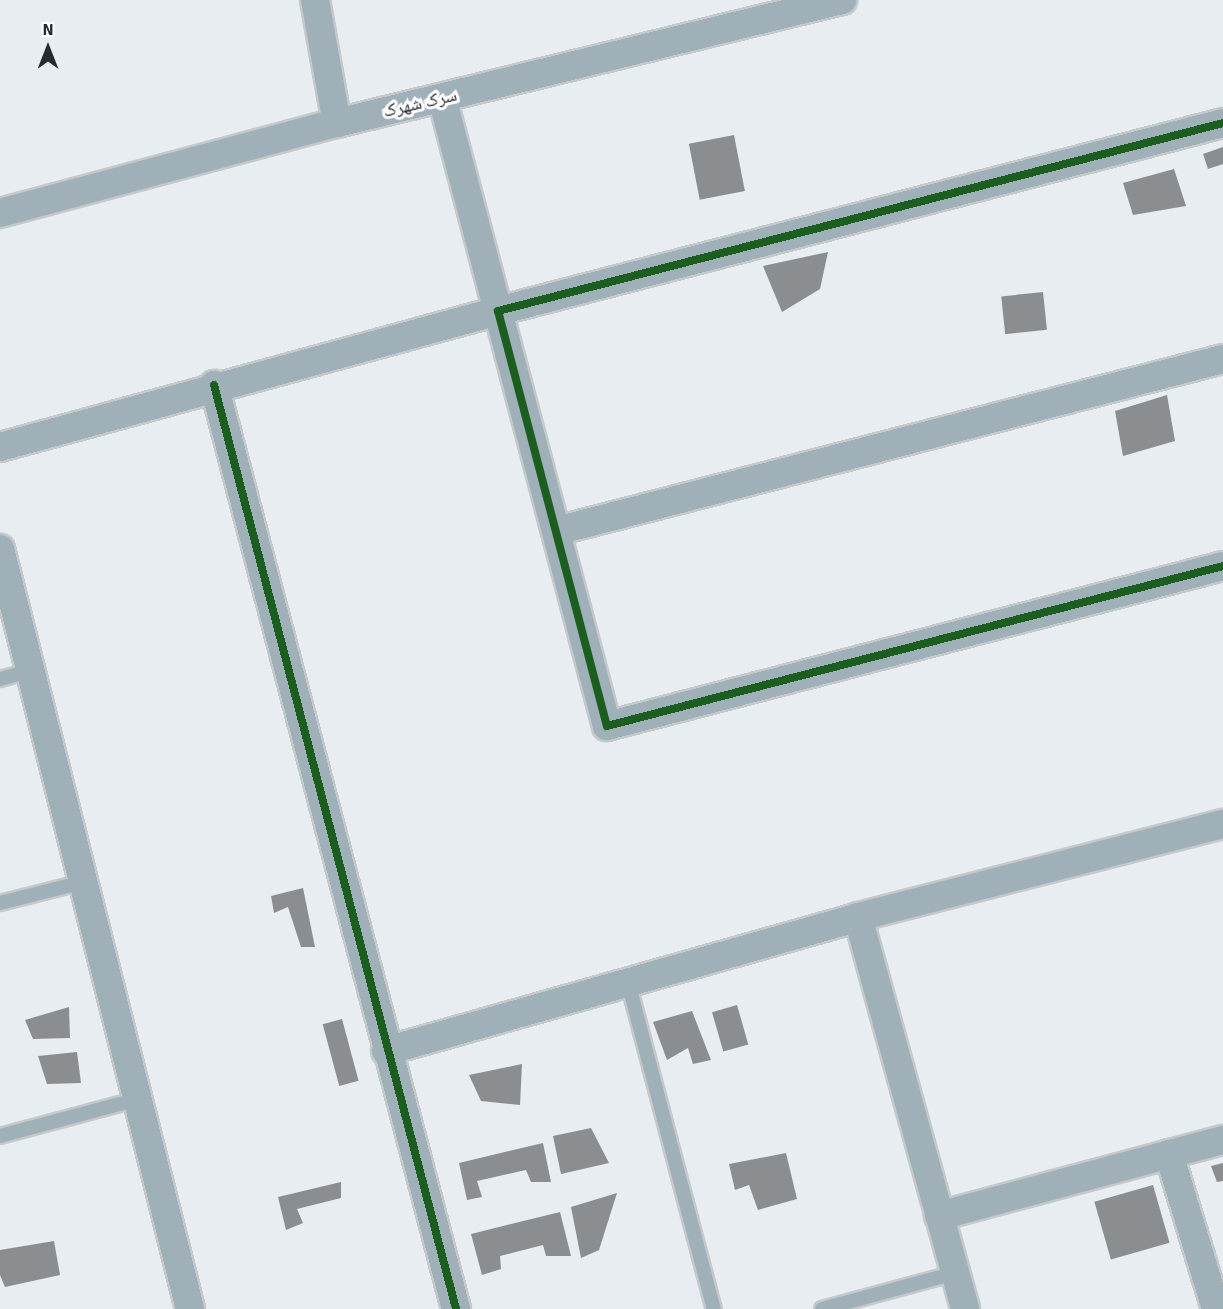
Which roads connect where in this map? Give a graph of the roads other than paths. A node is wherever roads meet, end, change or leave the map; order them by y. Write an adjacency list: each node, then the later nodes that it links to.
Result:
1 (315, 0): 4 (street)
2 (842, 0): 3 (street, سرک شهرک)
3 (442, 98): 4 (street, سرک شهرک); 7 (street)
4 (337, 123): 6 (street, سرک شهرک)
5 (1223, 123): 7 (street)
6 (0, 213)
7 (498, 311): 9 (street); 11 (street)
8 (1223, 359): 11 (street)
9 (214, 385): 10 (street); 21 (street)
10 (0, 447)
11 (556, 531): 13 (street)
12 (0, 549): 14 (street)
13 (1223, 566)
14 (30, 671): 15 (lane); 17 (street)
15 (0, 679)
16 (1223, 824): 19 (street)
17 (83, 882): 18 (lane); 22 (street)
18 (0, 903)
19 (858, 917): 20 (street); 26 (street)
20 (628, 982): 21 (street); 30 (lane)
21 (386, 1051): 29 (street)
22 (138, 1099): 23 (lane); 28 (street)
23 (0, 1136)
24 (1223, 1140): 25 (street)
25 (1169, 1154): 26 (street); 33 (street)
26 (939, 1216): 27 (street)
27 (955, 1273): 31 (lane); 32 (street)
28 (190, 1309)
29 (456, 1309)
30 (714, 1309)
31 (822, 1309)
32 (965, 1309)
33 (1216, 1309)

